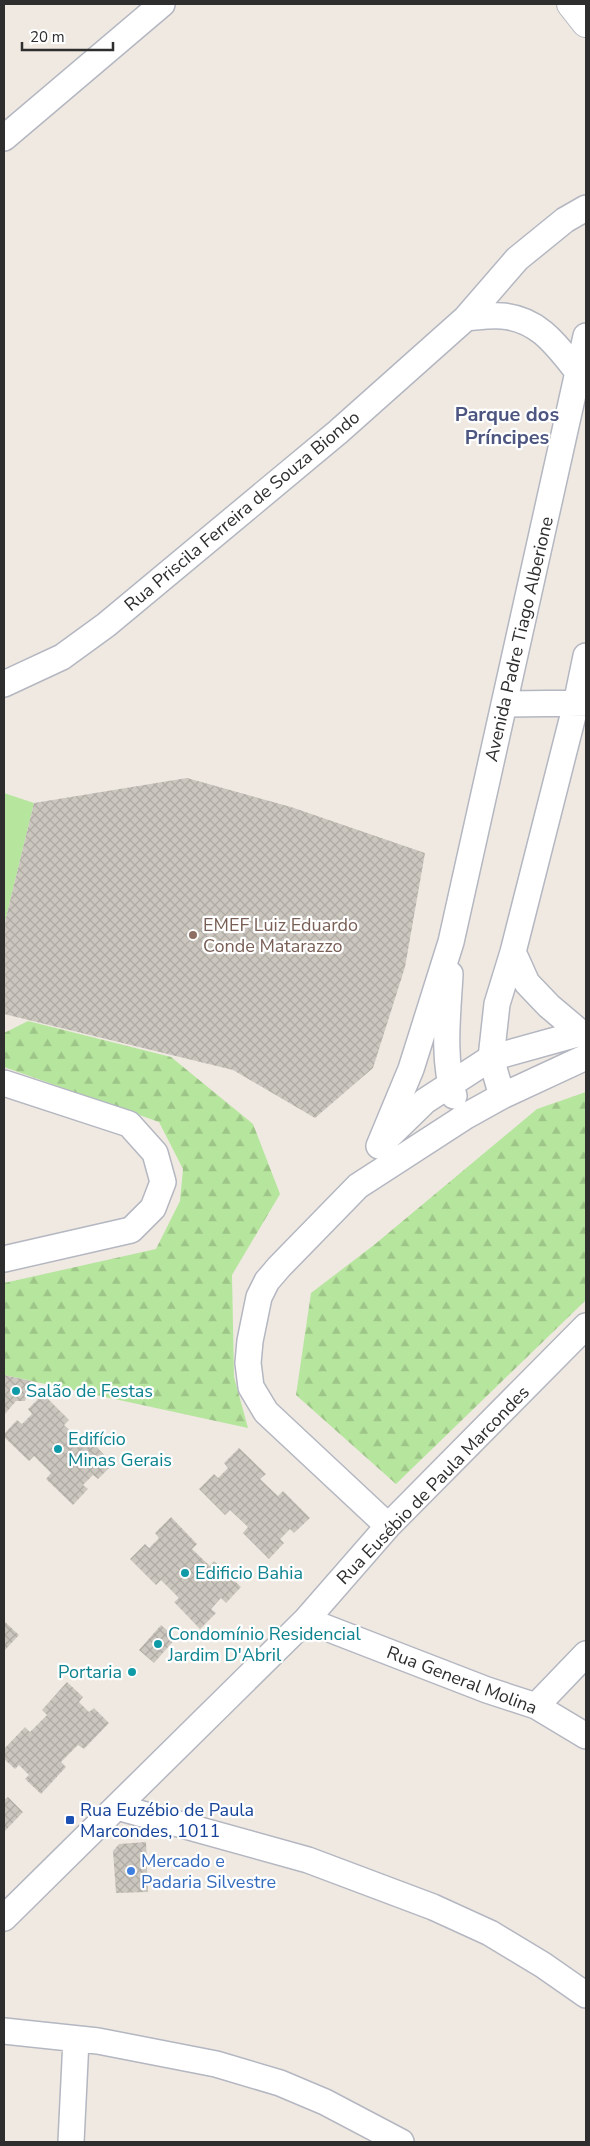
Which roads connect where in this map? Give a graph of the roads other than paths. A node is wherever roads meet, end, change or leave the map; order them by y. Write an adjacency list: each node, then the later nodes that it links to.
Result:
1 (162, 4): 4 (street)
2 (571, 4): 3 (main road)
3 (586, 23)
4 (4, 138)
5 (586, 208): 6 (street, Rua Priscila Ferreira de Souza Biondo)
6 (466, 318): 8 (street); 10 (street, Rua Priscila Ferreira de Souza Biondo)
7 (586, 336): 8 (street, Avenida Padre Tiago Alberione)
8 (578, 372): 12 (street, Avenida Padre Tiago Alberione)
9 (586, 656): 11 (street)
10 (4, 684)
11 (581, 703): 12 (street); 14 (street)
12 (504, 704): 13 (street, Avenida Padre Tiago Alberione)
13 (451, 942): 19 (street, Avenida Padre Tiago Alberione); 22 (street, Avenida Padre Tiago Alberione)
14 (512, 952): 15 (street); 17 (street)
15 (584, 1033): 17 (street)
16 (586, 1057): 20 (street)
17 (491, 1058): 19 (street); 20 (street)
18 (4, 1083): 24 (street)
19 (450, 1084): 21 (street, Avenida Padre Tiago Alberione); 22 (street)
20 (502, 1096): 21 (street)
21 (461, 1119): 23 (street)
22 (379, 1146): 23 (street)
23 (358, 1186): 26 (street)
24 (4, 1259)
25 (586, 1326): 26 (street, Rua Eusébio de Paula Marcondes)
26 (388, 1526): 27 (street, Rua Eusébio de Paula Marcondes)
27 (306, 1620): 29 (street, Rua General Molina); 31 (street, Rua Eusébio de Paula Marcondes)
28 (586, 1654): 29 (street)
29 (536, 1706): 30 (street, Rua General Molina)
30 (586, 1736)
31 (117, 1807): 32 (street, Rua Eusébio de Paula Marcondes); 33 (street)
32 (4, 1918)
33 (586, 1995)
34 (4, 2031): 35 (street)
35 (76, 2040): 36 (street); 37 (street)
36 (70, 2142)
37 (401, 2142)

